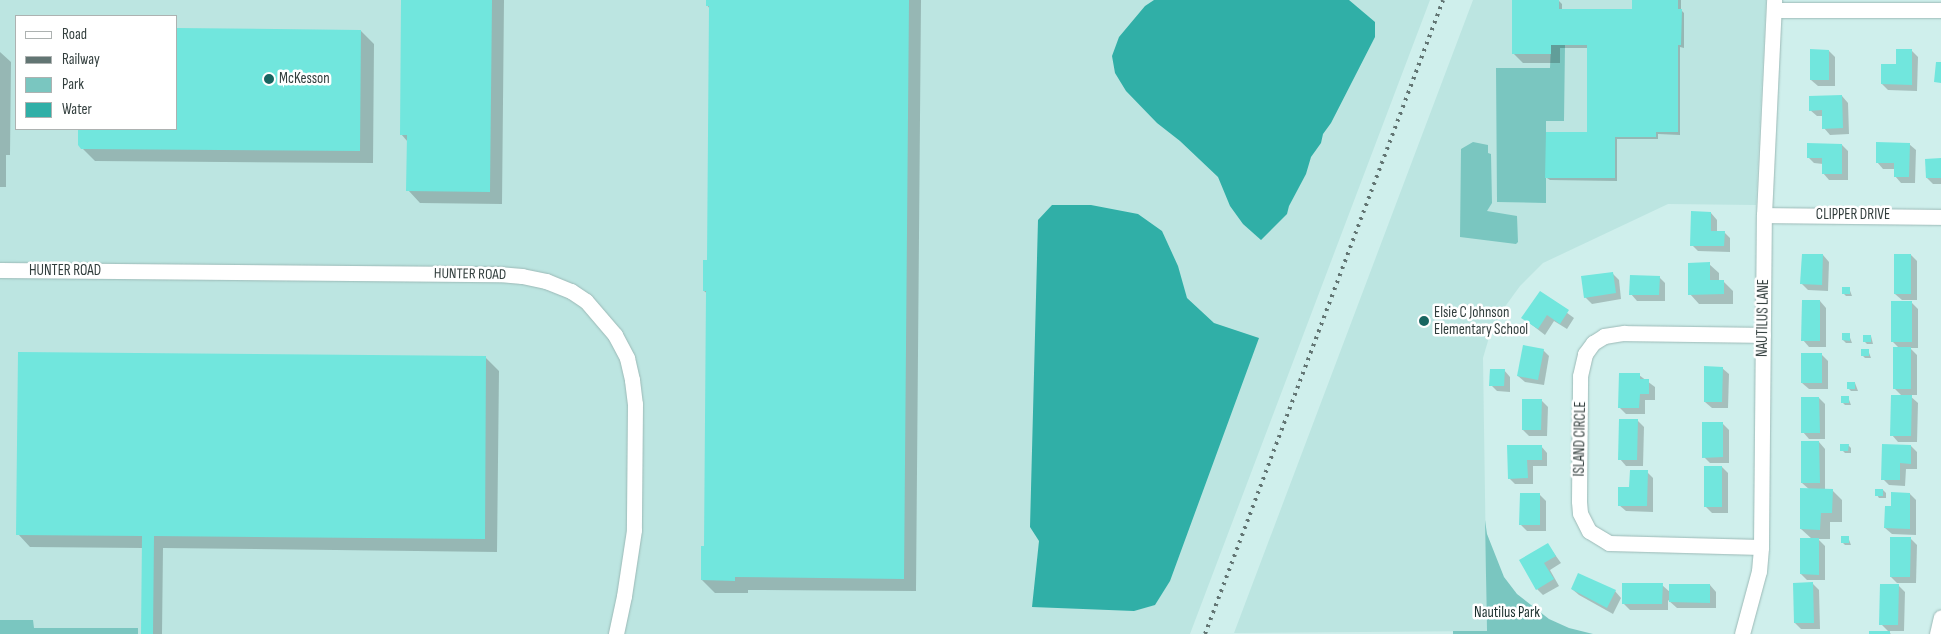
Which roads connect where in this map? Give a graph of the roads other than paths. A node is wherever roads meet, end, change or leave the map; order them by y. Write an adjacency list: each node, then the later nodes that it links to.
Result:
1 (1774, 5): 2 (street); 3 (street, NAUTILUS LANE)
2 (1941, 10)
3 (1764, 215): 4 (street, CLIPPER DRIVE); 6 (street, NAUTILUS LANE)
4 (1941, 217)
5 (0, 270): 9 (street, HUNTER ROAD)
6 (1762, 335): 7 (street, NAUTILUS LANE); 7 (street, ISLAND CIRCLE)
7 (1761, 546): 10 (street, NAUTILUS LANE)
8 (1941, 617): 11 (street)
9 (616, 634)
10 (1742, 634)
11 (1937, 634)

